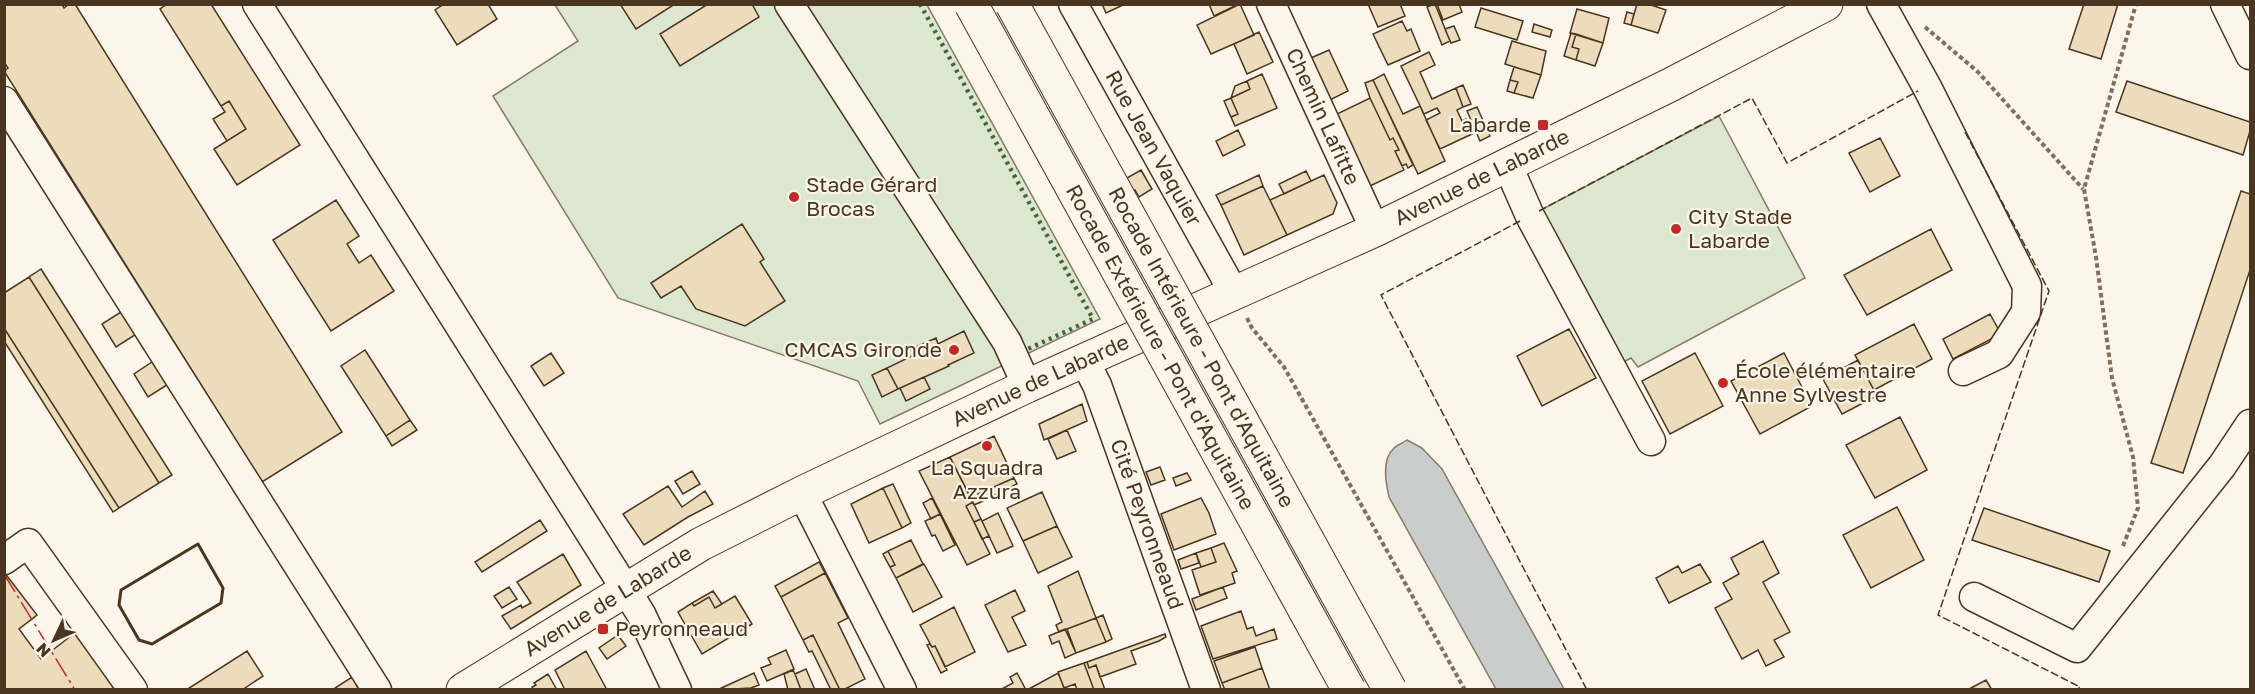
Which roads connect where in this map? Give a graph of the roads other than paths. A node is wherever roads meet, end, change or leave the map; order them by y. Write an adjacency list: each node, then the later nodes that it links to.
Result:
1 (257, 4): 22 (street)
2 (789, 4): 17 (street)
3 (971, 4): 30 (main road, Rocade Extérieure - Pont d'Aquitaine, bridge)
4 (1012, 4): 31 (main road, Rocade Intérieure - Pont d'Aquitaine, bridge)
5 (1073, 4): 14 (street, Rue Jean Vaquier)
6 (1271, 4): 13 (street, Chemin Lafitte)
7 (1826, 4): 12 (main road, Avenue de Labarde)
8 (2225, 4): 10 (street)
9 (1881, 5): 16 (street)
10 (2250, 55)
11 (4, 101): 26 (street)
12 (1508, 166): 13 (main road, Avenue de Labarde); 19 (street)
13 (1375, 230): 14 (main road, Avenue de Labarde)
14 (1234, 293): 15 (main road, Avenue de Labarde)
15 (1084, 360): 17 (main road, Avenue de Labarde); 29 (street, Cité Peyronneaud)
16 (1963, 371)
17 (1027, 386): 20 (main road, Avenue de Labarde)
18 (2250, 424): 23 (street)
19 (1651, 441)
20 (802, 493): 22 (main road, Avenue de Labarde); 28 (street)
21 (4, 560): 25 (street)
22 (627, 590): 24 (main road, Avenue de Labarde); 27 (street)
23 (1974, 597)
24 (484, 684)
25 (134, 690)
26 (377, 690)
27 (677, 690)
28 (902, 690)
29 (1206, 690)
30 (1349, 690)
31 (1390, 690)

